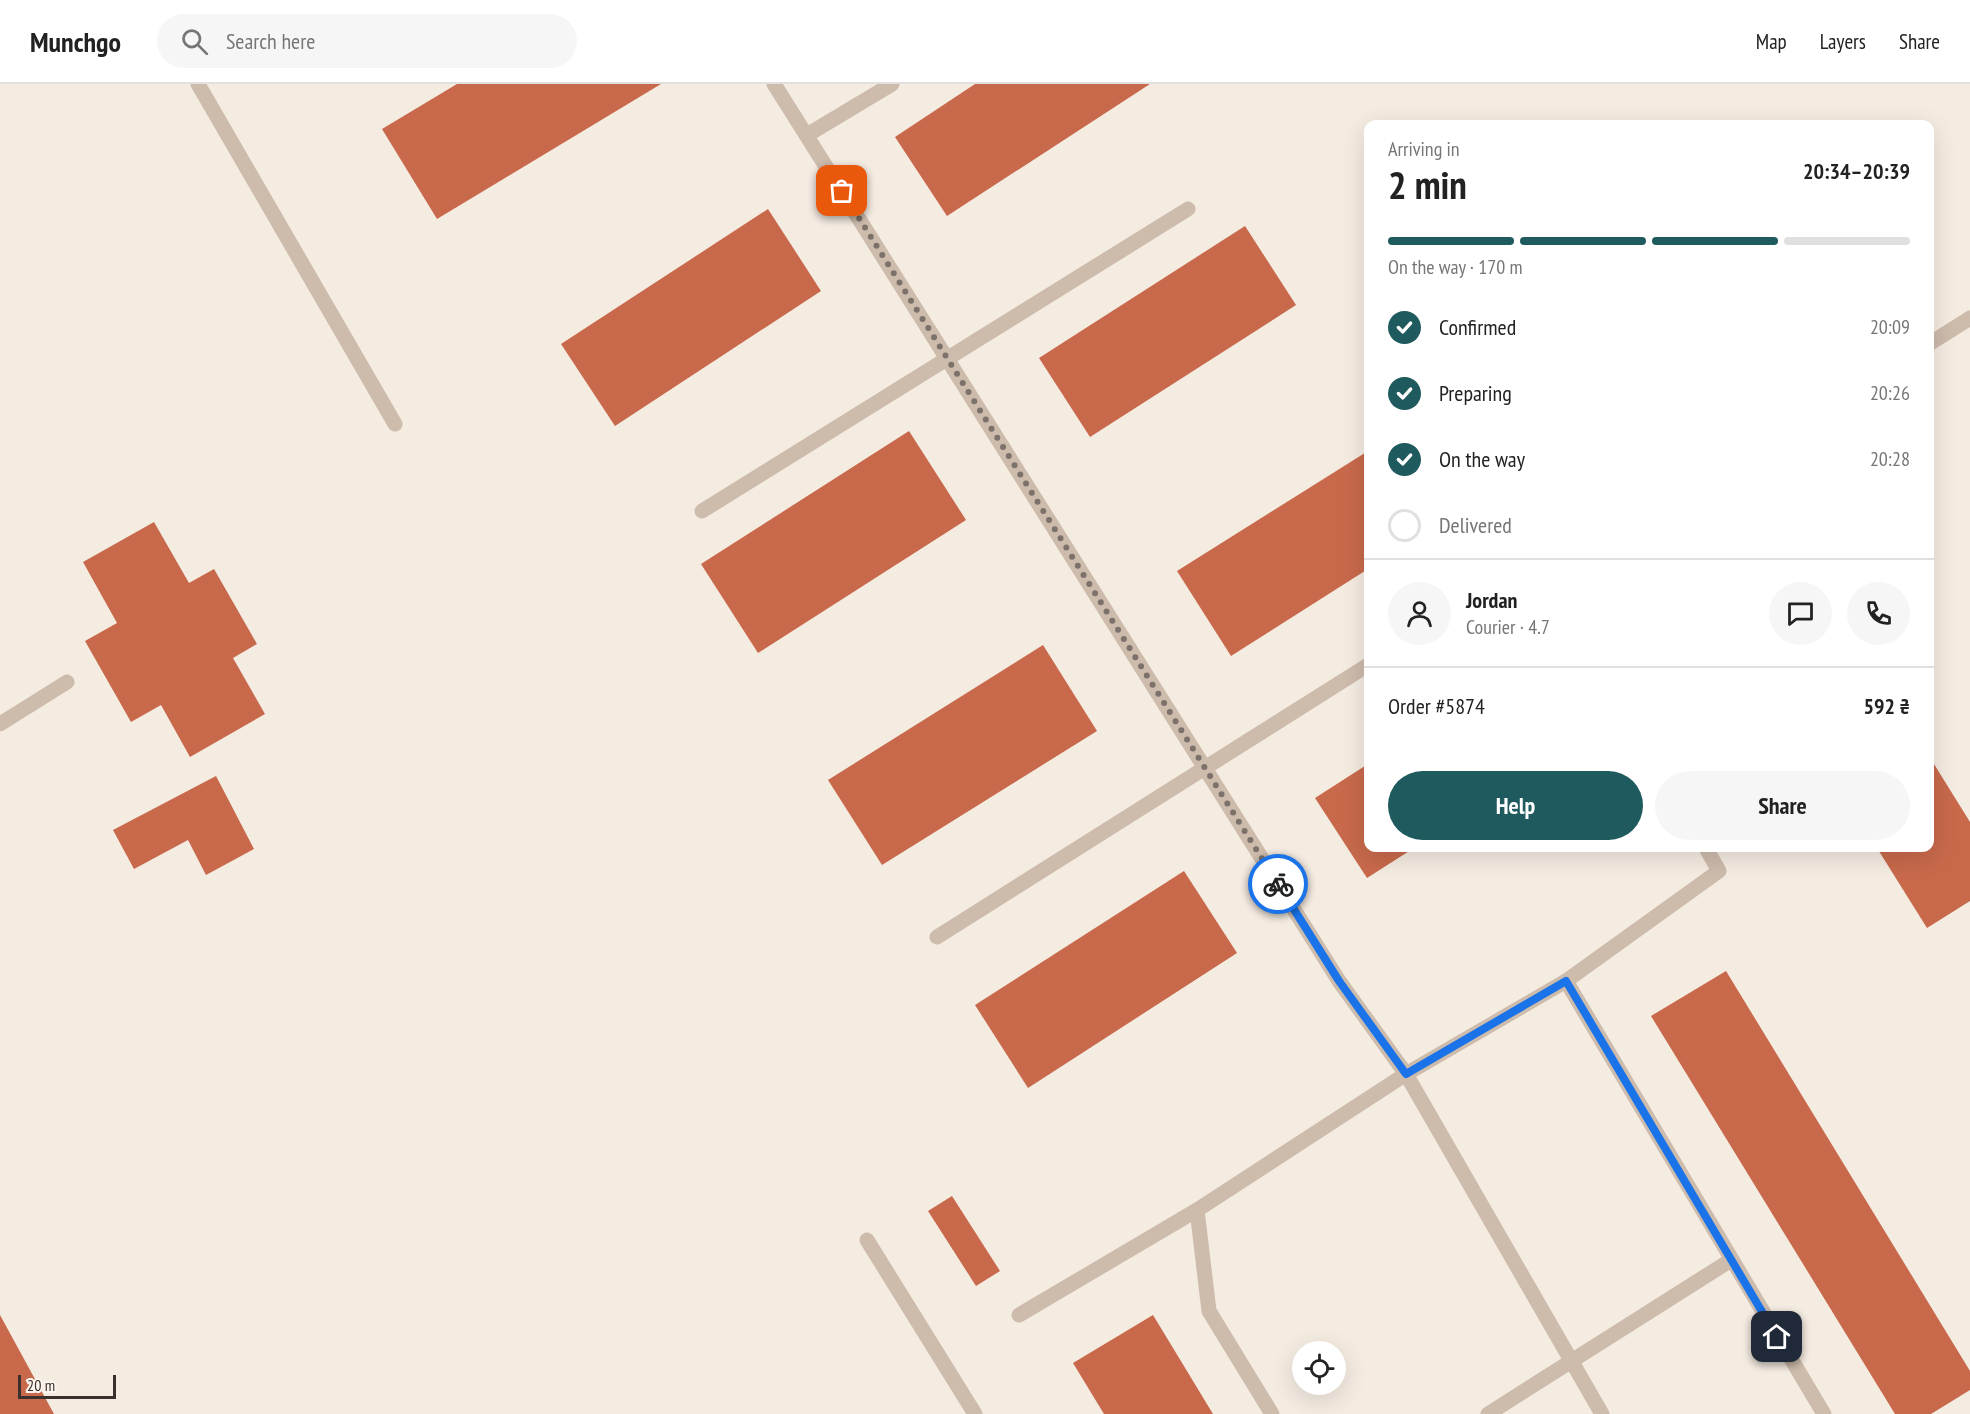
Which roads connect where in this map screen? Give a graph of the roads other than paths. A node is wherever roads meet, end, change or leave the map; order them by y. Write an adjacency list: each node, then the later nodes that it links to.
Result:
1 (198, 84): 9 (lane)
2 (774, 84): 4 (lane)
3 (892, 84): 4 (lane)
4 (807, 135): 8 (lane)
5 (1188, 209): 8 (lane)
6 (1970, 318): 7 (lane)
7 (1934, 341)
8 (948, 359): 10 (lane); 14 (lane)
9 (395, 424)
10 (702, 511)
11 (1364, 668): 14 (lane)
12 (67, 681): 13 (lane)
13 (0, 724)
14 (1205, 769): 16 (lane); 18 (lane)
15 (1708, 852): 17 (lane)
16 (937, 937)
17 (1566, 981): 18 (lane); 21 (lane)
18 (1406, 1074): 19 (lane); 23 (lane)
19 (1197, 1210): 22 (lane); 25 (lane)
20 (867, 1240): 24 (lane)
21 (1731, 1260): 23 (lane); 28 (lane)
22 (1019, 1315)
23 (1571, 1362): 26 (lane); 27 (lane)
24 (975, 1414)
25 (1272, 1414)
26 (1488, 1414)
27 (1602, 1414)
28 (1824, 1414)

